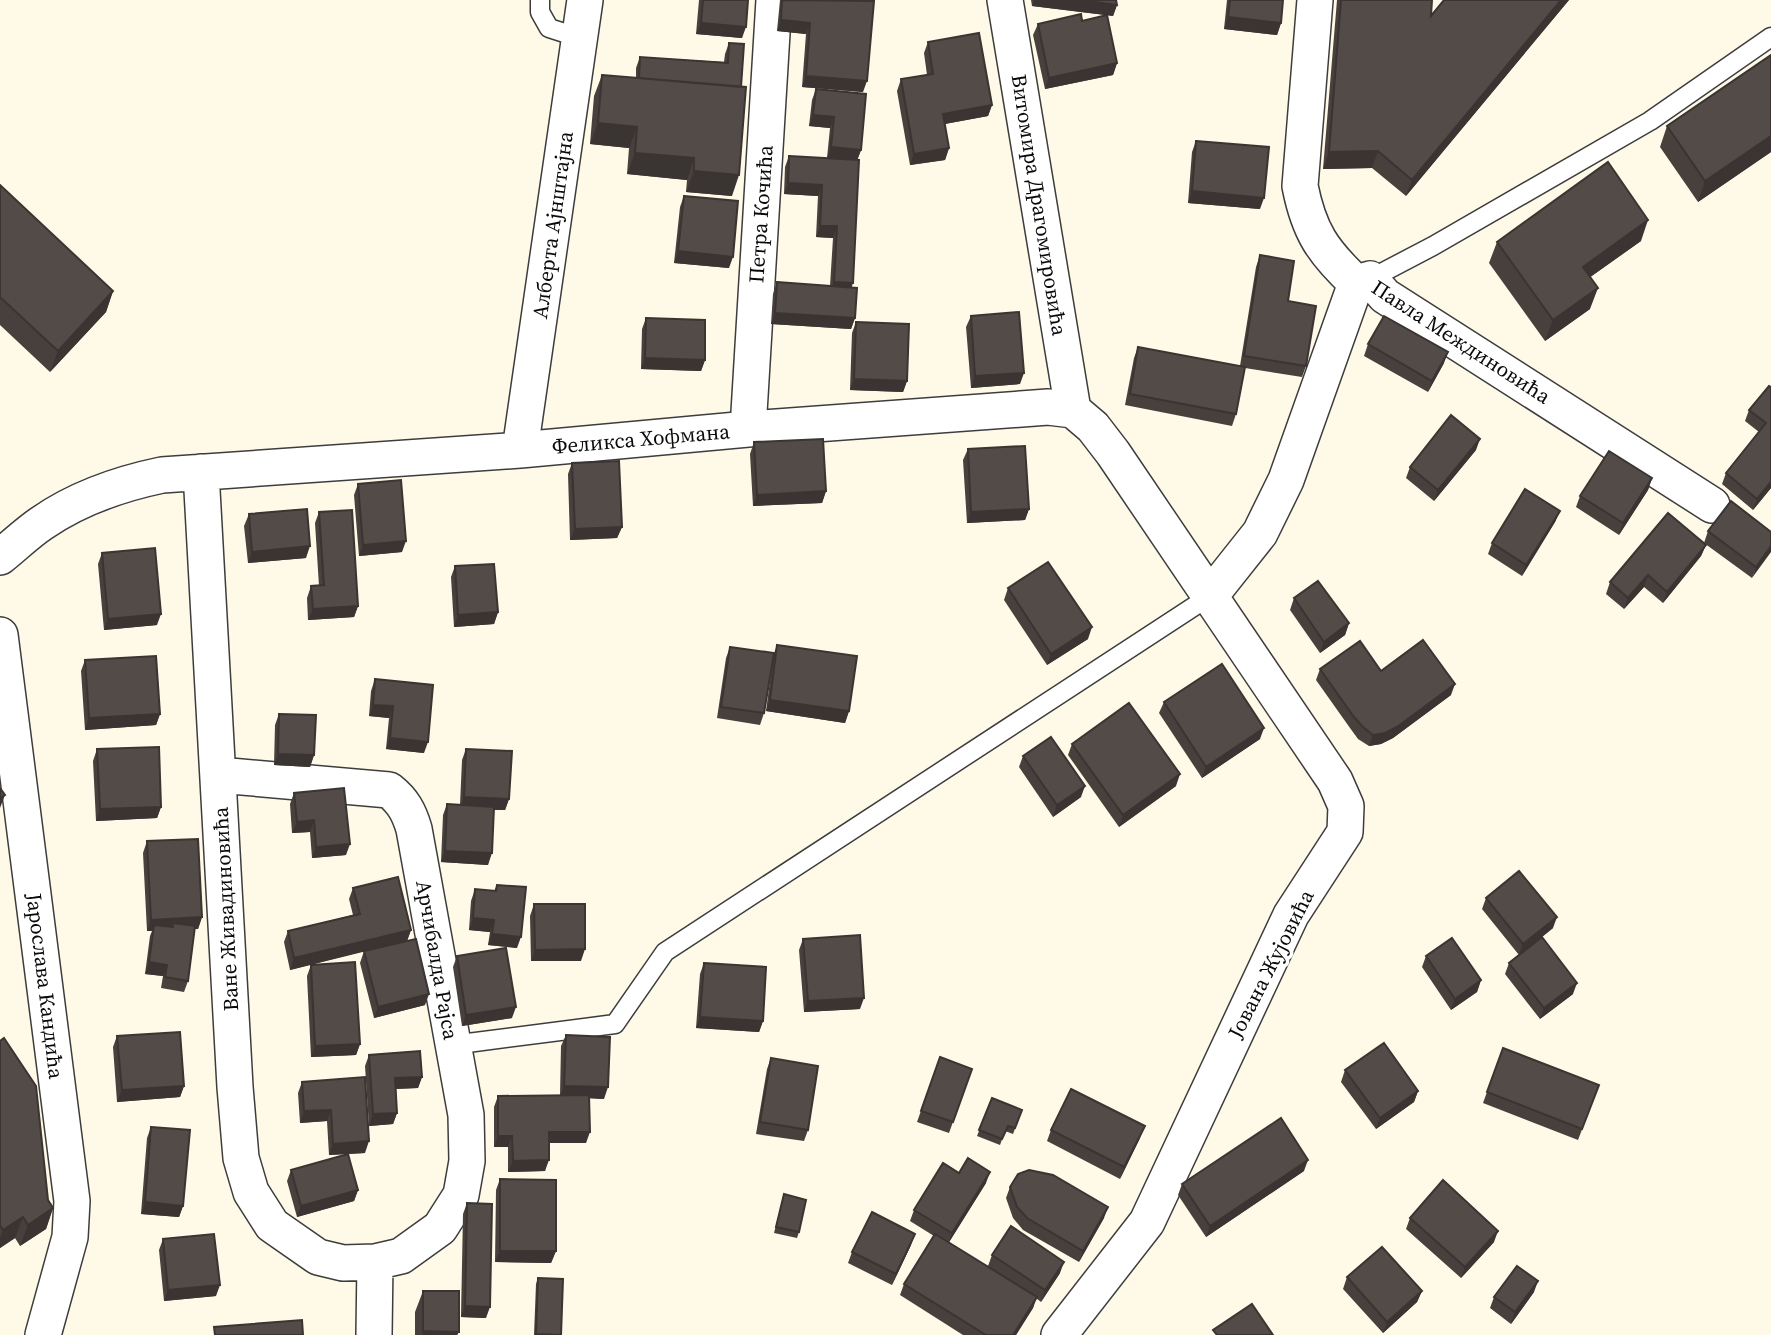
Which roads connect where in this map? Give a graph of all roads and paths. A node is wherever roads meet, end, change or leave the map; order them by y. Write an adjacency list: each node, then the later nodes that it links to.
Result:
1 (540, 0): 7 (lane)
2 (585, 0): 7 (street, Алберта Ајнштајна)
3 (774, 0): 10 (street, Петра Кочића)
4 (1004, 0): 9 (street, Витомира Драгомировића)
5 (1315, 0): 8 (street, Павла Междиновића)
6 (1771, 37): 8 (lane)
7 (580, 38): 11 (street, Алберта Ајнштајна)
8 (1363, 281): 13 (street, Павла Междиновића); 15 (street)
9 (1073, 410): 10 (street, Феликса Хофмана); 15 (street)
10 (748, 429): 11 (street, Феликса Хофмана)
11 (520, 450): 12 (street, Феликса Хофмана)
12 (201, 472): 14 (street, Феликса Хофмана); 17 (street, Ване Живадиновића)
13 (1712, 505)
14 (0, 557)
15 (1210, 596): 18 (lane); 22 (street, Јована Жујовића)
16 (0, 635): 20 (street, Јарослава Кандића)
17 (219, 775): 18 (street, Арчибалда Рајса); 19 (street, Ване Живадиновића)
18 (453, 1045): 19 (street, Арчибалда Рајса)
19 (375, 1262): 21 (street)
20 (43, 1335)
21 (374, 1335)
22 (1059, 1335)

